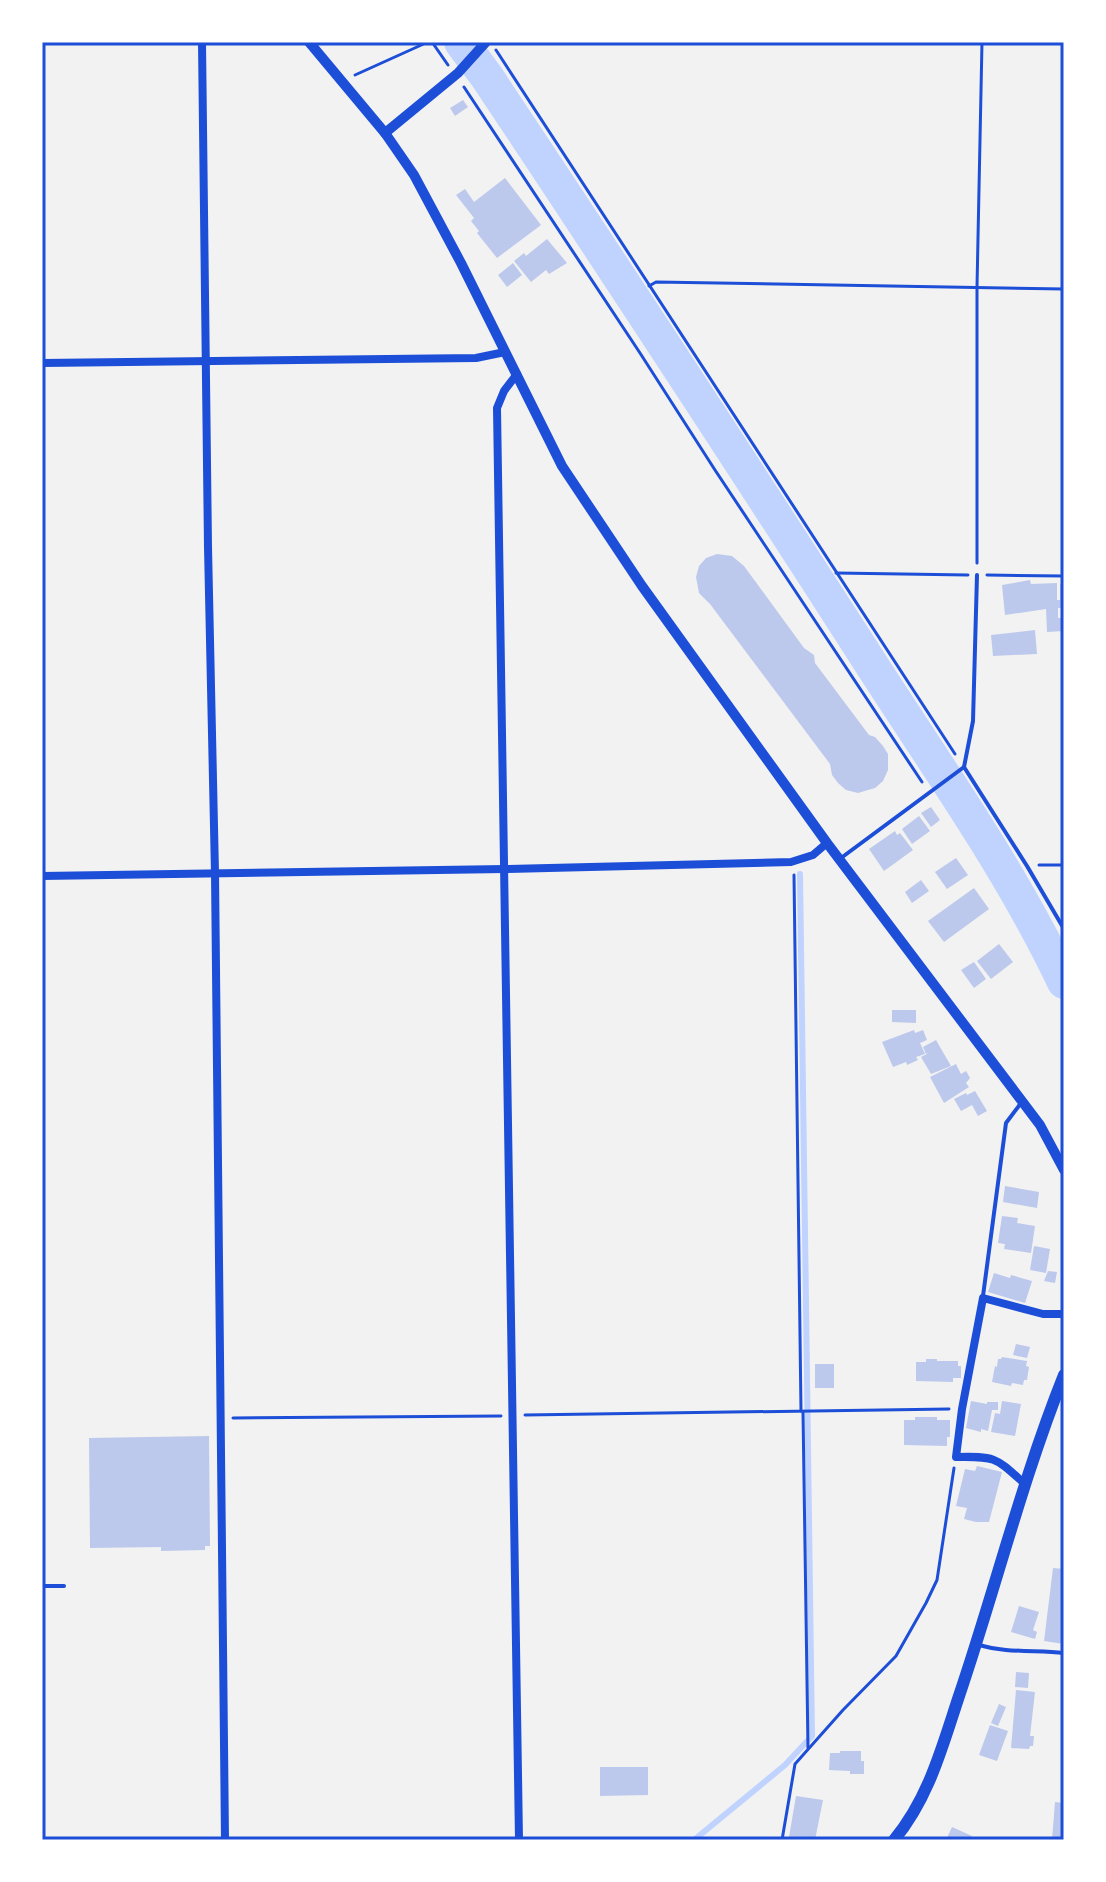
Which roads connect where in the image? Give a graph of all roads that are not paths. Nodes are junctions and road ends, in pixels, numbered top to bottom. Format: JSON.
{"nodes":[{"id":1,"x":202,"y":42,"type":"edge"},
{"id":2,"x":309,"y":42,"type":"edge"},
{"id":3,"x":488,"y":42,"type":"edge"},
{"id":4,"x":385,"y":133,"type":"junction"},
{"id":5,"x":505,"y":352,"type":"junction"},
{"id":6,"x":206,"y":360,"type":"junction"},
{"id":7,"x":42,"y":363,"type":"edge"},
{"id":8,"x":517,"y":374,"type":"junction"},
{"id":9,"x":977,"y":575,"type":"road end"},
{"id":10,"x":962,"y":768,"type":"junction"},
{"id":11,"x":827,"y":843,"type":"junction"},
{"id":12,"x":840,"y":859,"type":"junction"},
{"id":13,"x":505,"y":869,"type":"junction"},
{"id":14,"x":215,"y":873,"type":"junction"},
{"id":15,"x":42,"y":876,"type":"edge"},
{"id":16,"x":1064,"y":929,"type":"edge"},
{"id":17,"x":1023,"y":1101,"type":"junction"},
{"id":18,"x":1064,"y":1170,"type":"edge"},
{"id":19,"x":983,"y":1298,"type":"junction"},
{"id":20,"x":1064,"y":1314,"type":"edge"},
{"id":21,"x":1064,"y":1375,"type":"edge"},
{"id":22,"x":1026,"y":1485,"type":"junction"},
{"id":23,"x":42,"y":1586,"type":"edge"},
{"id":24,"x":64,"y":1586,"type":"dead end"},
{"id":25,"x":977,"y":1644,"type":"junction"},
{"id":26,"x":1064,"y":1653,"type":"edge"},
{"id":27,"x":225,"y":1840,"type":"edge"},
{"id":28,"x":519,"y":1840,"type":"edge"},
{"id":29,"x":894,"y":1840,"type":"edge"}],
"edges":[{"from":1,"to":6,"type":"street"},
{"from":2,"to":4,"type":"street"},
{"from":3,"to":4,"type":"street"},
{"from":4,"to":5,"type":"street"},
{"from":5,"to":6,"type":"street"},
{"from":5,"to":8,"type":"street"},
{"from":6,"to":7,"type":"street"},
{"from":6,"to":14,"type":"street"},
{"from":8,"to":11,"type":"street"},
{"from":8,"to":13,"type":"street"},
{"from":9,"to":10,"type":"lane"},
{"from":10,"to":12,"type":"lane"},
{"from":10,"to":16,"type":"lane"},
{"from":11,"to":12,"type":"street"},
{"from":11,"to":13,"type":"street"},
{"from":12,"to":17,"type":"street"},
{"from":13,"to":14,"type":"street"},
{"from":13,"to":28,"type":"street"},
{"from":14,"to":15,"type":"street"},
{"from":14,"to":27,"type":"street"},
{"from":17,"to":18,"type":"street"},
{"from":17,"to":19,"type":"lane"},
{"from":19,"to":20,"type":"street"},
{"from":19,"to":22,"type":"street"},
{"from":21,"to":22,"type":"main road"},
{"from":22,"to":25,"type":"main road"},
{"from":23,"to":24,"type":"lane"},
{"from":25,"to":26,"type":"lane"},
{"from":25,"to":29,"type":"main road"}]}
